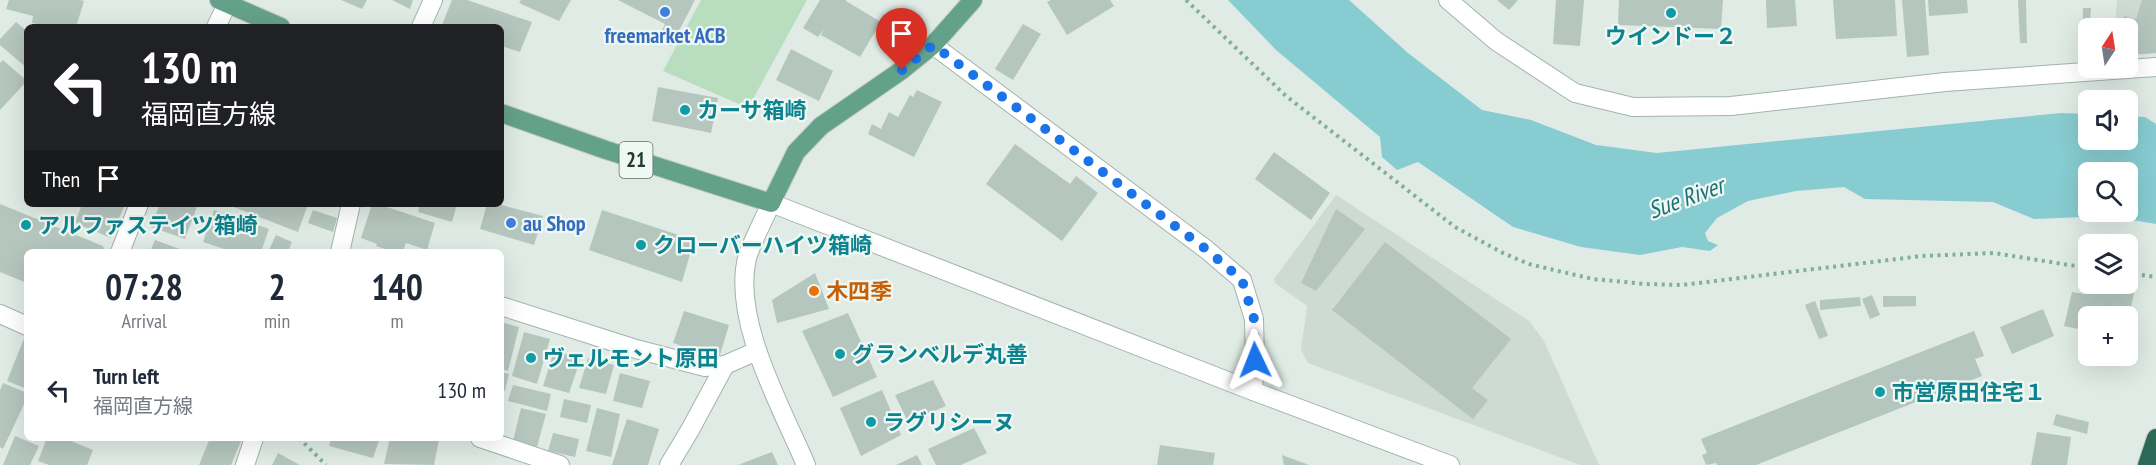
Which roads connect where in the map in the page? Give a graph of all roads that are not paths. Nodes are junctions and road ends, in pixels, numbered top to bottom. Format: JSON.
{"nodes":[{"id":1,"x":433,"y":0,"type":"edge"},
{"id":2,"x":1448,"y":0,"type":"edge"},
{"id":3,"x":971,"y":1,"type":"edge"},
{"id":4,"x":223,"y":2,"type":"edge"},
{"id":5,"x":217,"y":24,"type":"edge"},
{"id":6,"x":274,"y":24,"type":"edge"},
{"id":7,"x":422,"y":24,"type":"edge"},
{"id":8,"x":933,"y":45,"type":"junction"},
{"id":9,"x":2156,"y":67,"type":"edge"},
{"id":10,"x":504,"y":114,"type":"edge"},
{"id":11,"x":771,"y":203,"type":"junction"},
{"id":12,"x":138,"y":207,"type":"edge"},
{"id":13,"x":350,"y":207,"type":"edge"},
{"id":14,"x":121,"y":249,"type":"edge"},
{"id":15,"x":342,"y":249,"type":"edge"},
{"id":16,"x":504,"y":307,"type":"edge"},
{"id":17,"x":0,"y":314,"type":"edge"},
{"id":18,"x":24,"y":325,"type":"edge"},
{"id":19,"x":757,"y":351,"type":"junction"},
{"id":20,"x":725,"y":365,"type":"junction"},
{"id":21,"x":1253,"y":391,"type":"junction"},
{"id":22,"x":2156,"y":438,"type":"edge"},
{"id":23,"x":253,"y":441,"type":"edge"},
{"id":24,"x":489,"y":441,"type":"edge"},
{"id":25,"x":245,"y":465,"type":"edge"},
{"id":26,"x":560,"y":465,"type":"edge"},
{"id":27,"x":669,"y":465,"type":"edge"},
{"id":28,"x":806,"y":465,"type":"edge"},
{"id":29,"x":1450,"y":465,"type":"edge"},
{"id":30,"x":2147,"y":465,"type":"edge"}],
"edges":[{"from":1,"to":7,"type":"street"},
{"from":2,"to":9,"type":"street"},
{"from":3,"to":8,"type":"main road"},
{"from":4,"to":5,"type":"street"},
{"from":4,"to":6,"type":"main road"},
{"from":8,"to":11,"type":"main road"},
{"from":8,"to":21,"type":"street"},
{"from":10,"to":11,"type":"main road","number":"21"},
{"from":11,"to":19,"type":"street"},
{"from":11,"to":21,"type":"street"},
{"from":12,"to":14,"type":"street"},
{"from":13,"to":15,"type":"street"},
{"from":16,"to":20,"type":"street"},
{"from":17,"to":18,"type":"street"},
{"from":19,"to":20,"type":"street"},
{"from":19,"to":28,"type":"street"},
{"from":20,"to":27,"type":"street"},
{"from":21,"to":29,"type":"street"},
{"from":22,"to":30,"type":"highway"},
{"from":23,"to":25,"type":"street"},
{"from":24,"to":26,"type":"street"}]}
